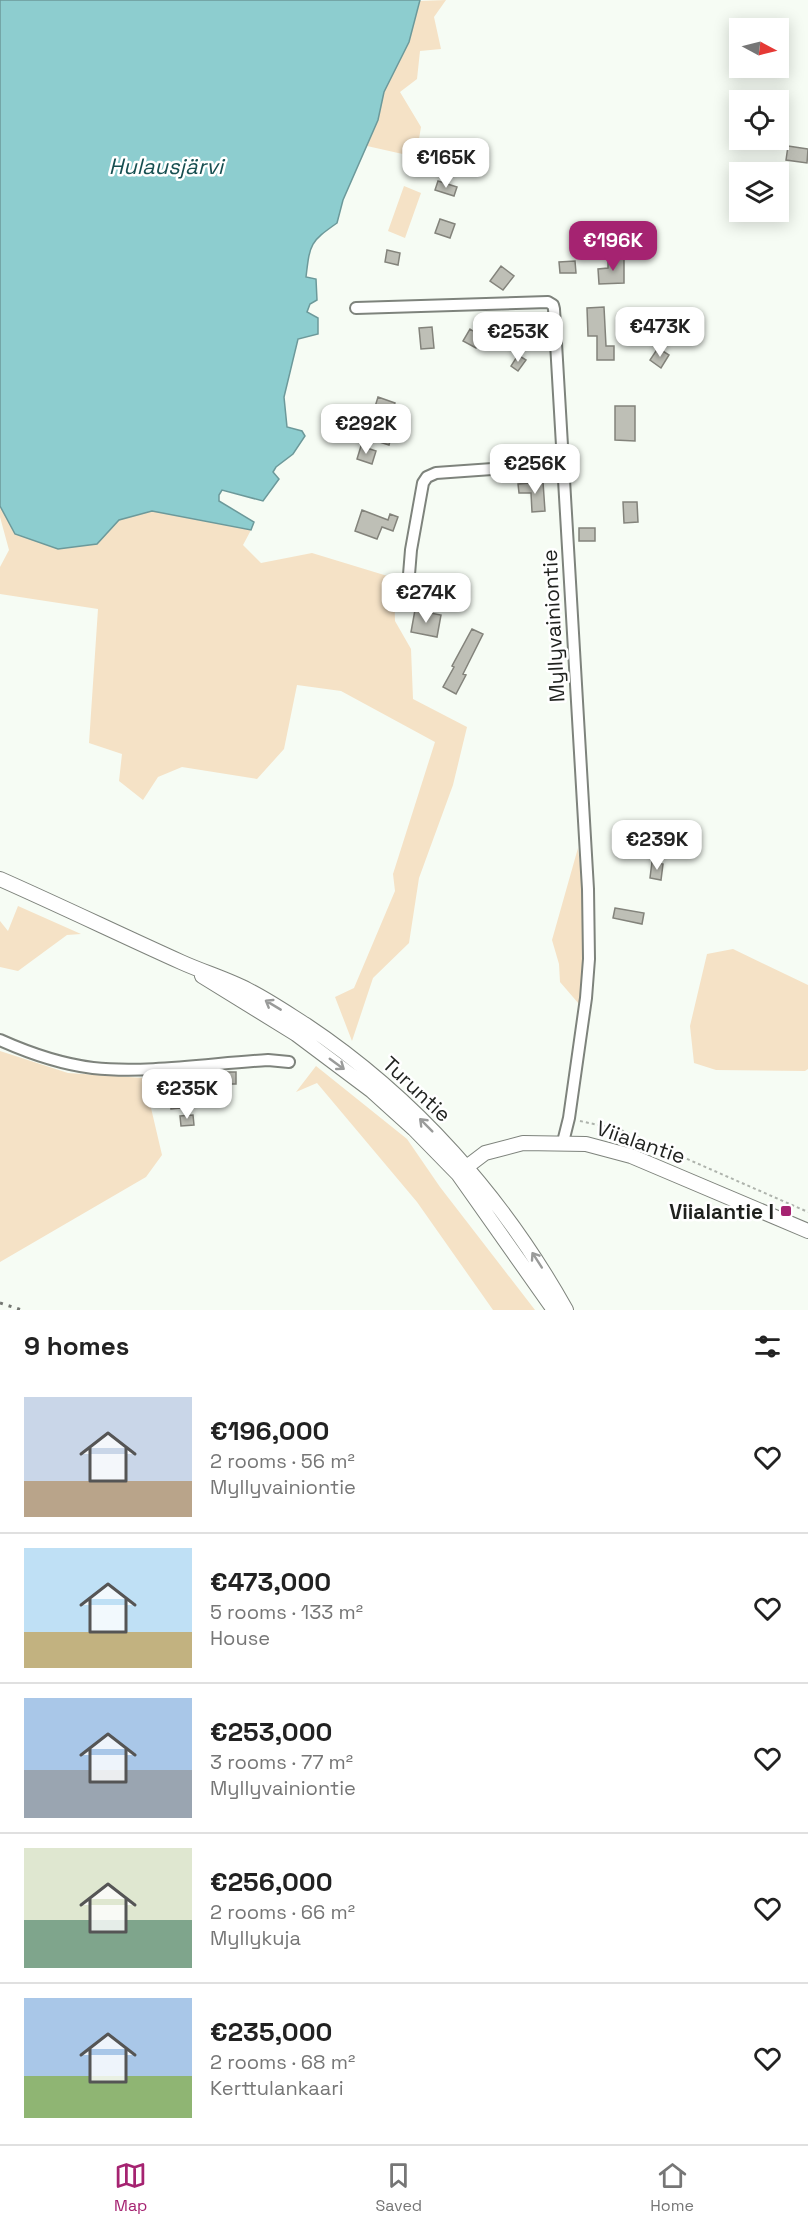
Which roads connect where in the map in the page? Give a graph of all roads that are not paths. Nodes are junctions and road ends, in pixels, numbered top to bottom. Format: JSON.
{"nodes":[{"id":1,"x":356,"y":308,"type":"dead end"},
{"id":2,"x":563,"y":464,"type":"junction"},
{"id":3,"x":407,"y":599,"type":"dead end"},
{"id":4,"x":0,"y":879,"type":"edge"},
{"id":5,"x":0,"y":1040,"type":"edge"},
{"id":6,"x":289,"y":1062,"type":"dead end"},
{"id":7,"x":563,"y":1142,"type":"junction"},
{"id":8,"x":462,"y":1171,"type":"junction"},
{"id":9,"x":808,"y":1231,"type":"edge"},
{"id":10,"x":554,"y":1310,"type":"edge"},
{"id":11,"x":566,"y":1310,"type":"edge"}],
"edges":[{"from":1,"to":2,"type":"street","name":"Myllyvainiontie"},
{"from":2,"to":3,"type":"street"},
{"from":2,"to":7,"type":"street","name":"Myllyvainiontie"},
{"from":4,"to":8,"type":"main road","name":"Turuntie"},
{"from":5,"to":6,"type":"street"},
{"from":7,"to":8,"type":"main road","name":"Viialantie"},
{"from":7,"to":9,"type":"main road","name":"Viialantie"},
{"from":8,"to":10,"type":"main road","name":"Turuntie"},
{"from":11,"to":8,"type":"main road","name":"Turuntie","one_way":true}]}
